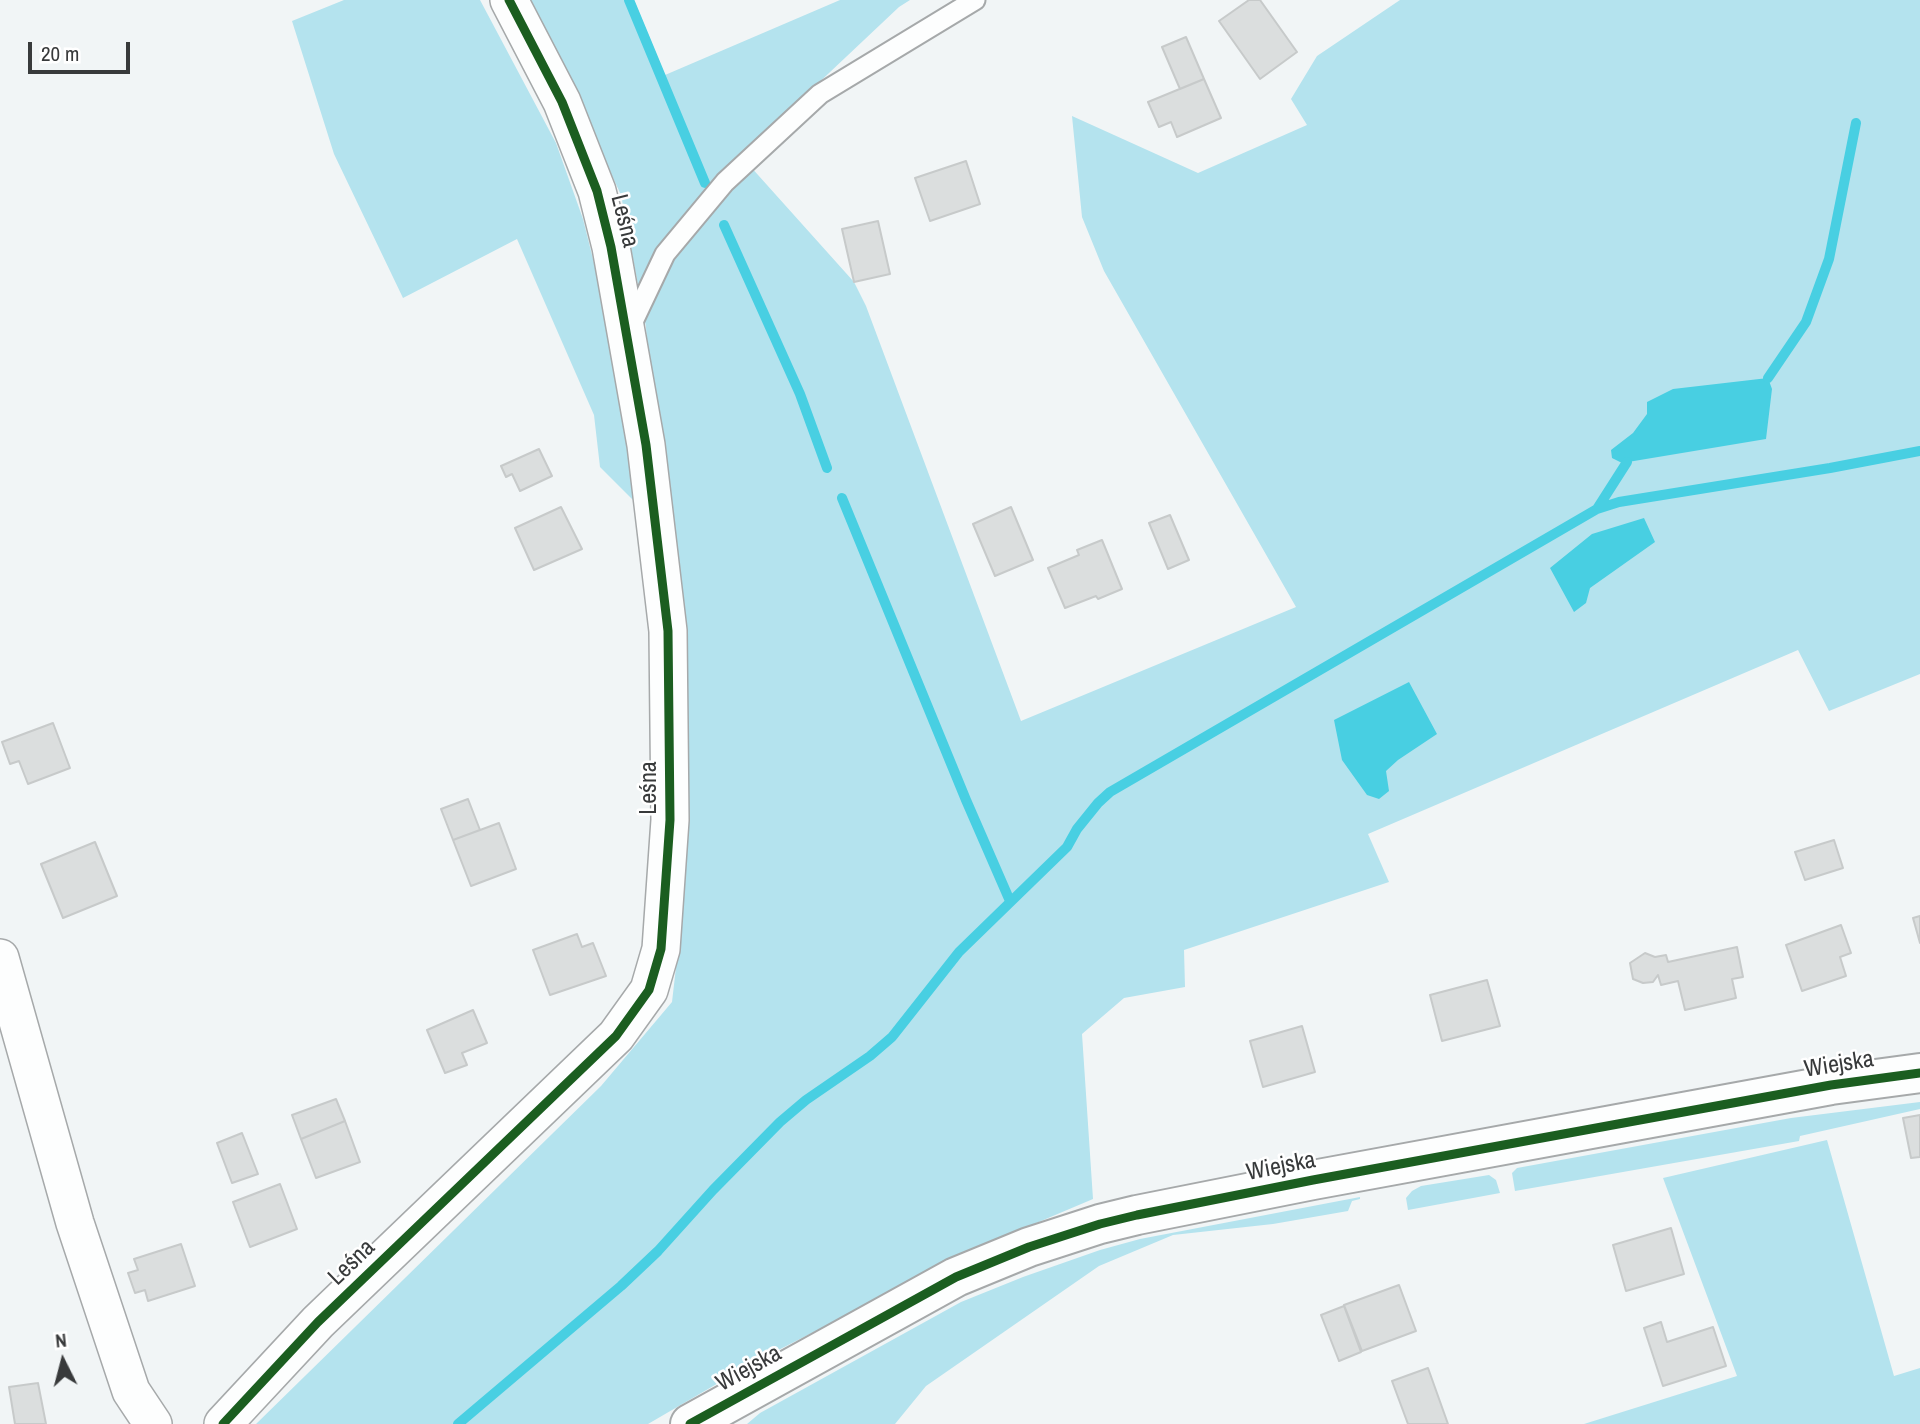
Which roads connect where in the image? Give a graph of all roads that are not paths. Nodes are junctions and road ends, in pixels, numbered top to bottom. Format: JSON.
{"nodes":[{"id":1,"x":509,"y":0,"type":"edge"},
{"id":2,"x":975,"y":0,"type":"edge"},
{"id":3,"x":627,"y":335,"type":"junction"},
{"id":4,"x":0,"y":958,"type":"edge"},
{"id":5,"x":1920,"y":1073,"type":"edge"},
{"id":6,"x":706,"y":1420,"type":"edge"},
{"id":7,"x":153,"y":1424,"type":"edge"},
{"id":8,"x":223,"y":1424,"type":"edge"}],
"edges":[{"from":1,"to":3,"type":"street","name":"Leśna"},
{"from":2,"to":3,"type":"lane"},
{"from":3,"to":8,"type":"street","name":"Leśna"},
{"from":4,"to":7,"type":"street"},
{"from":5,"to":6,"type":"street","name":"Wiejska"}]}
